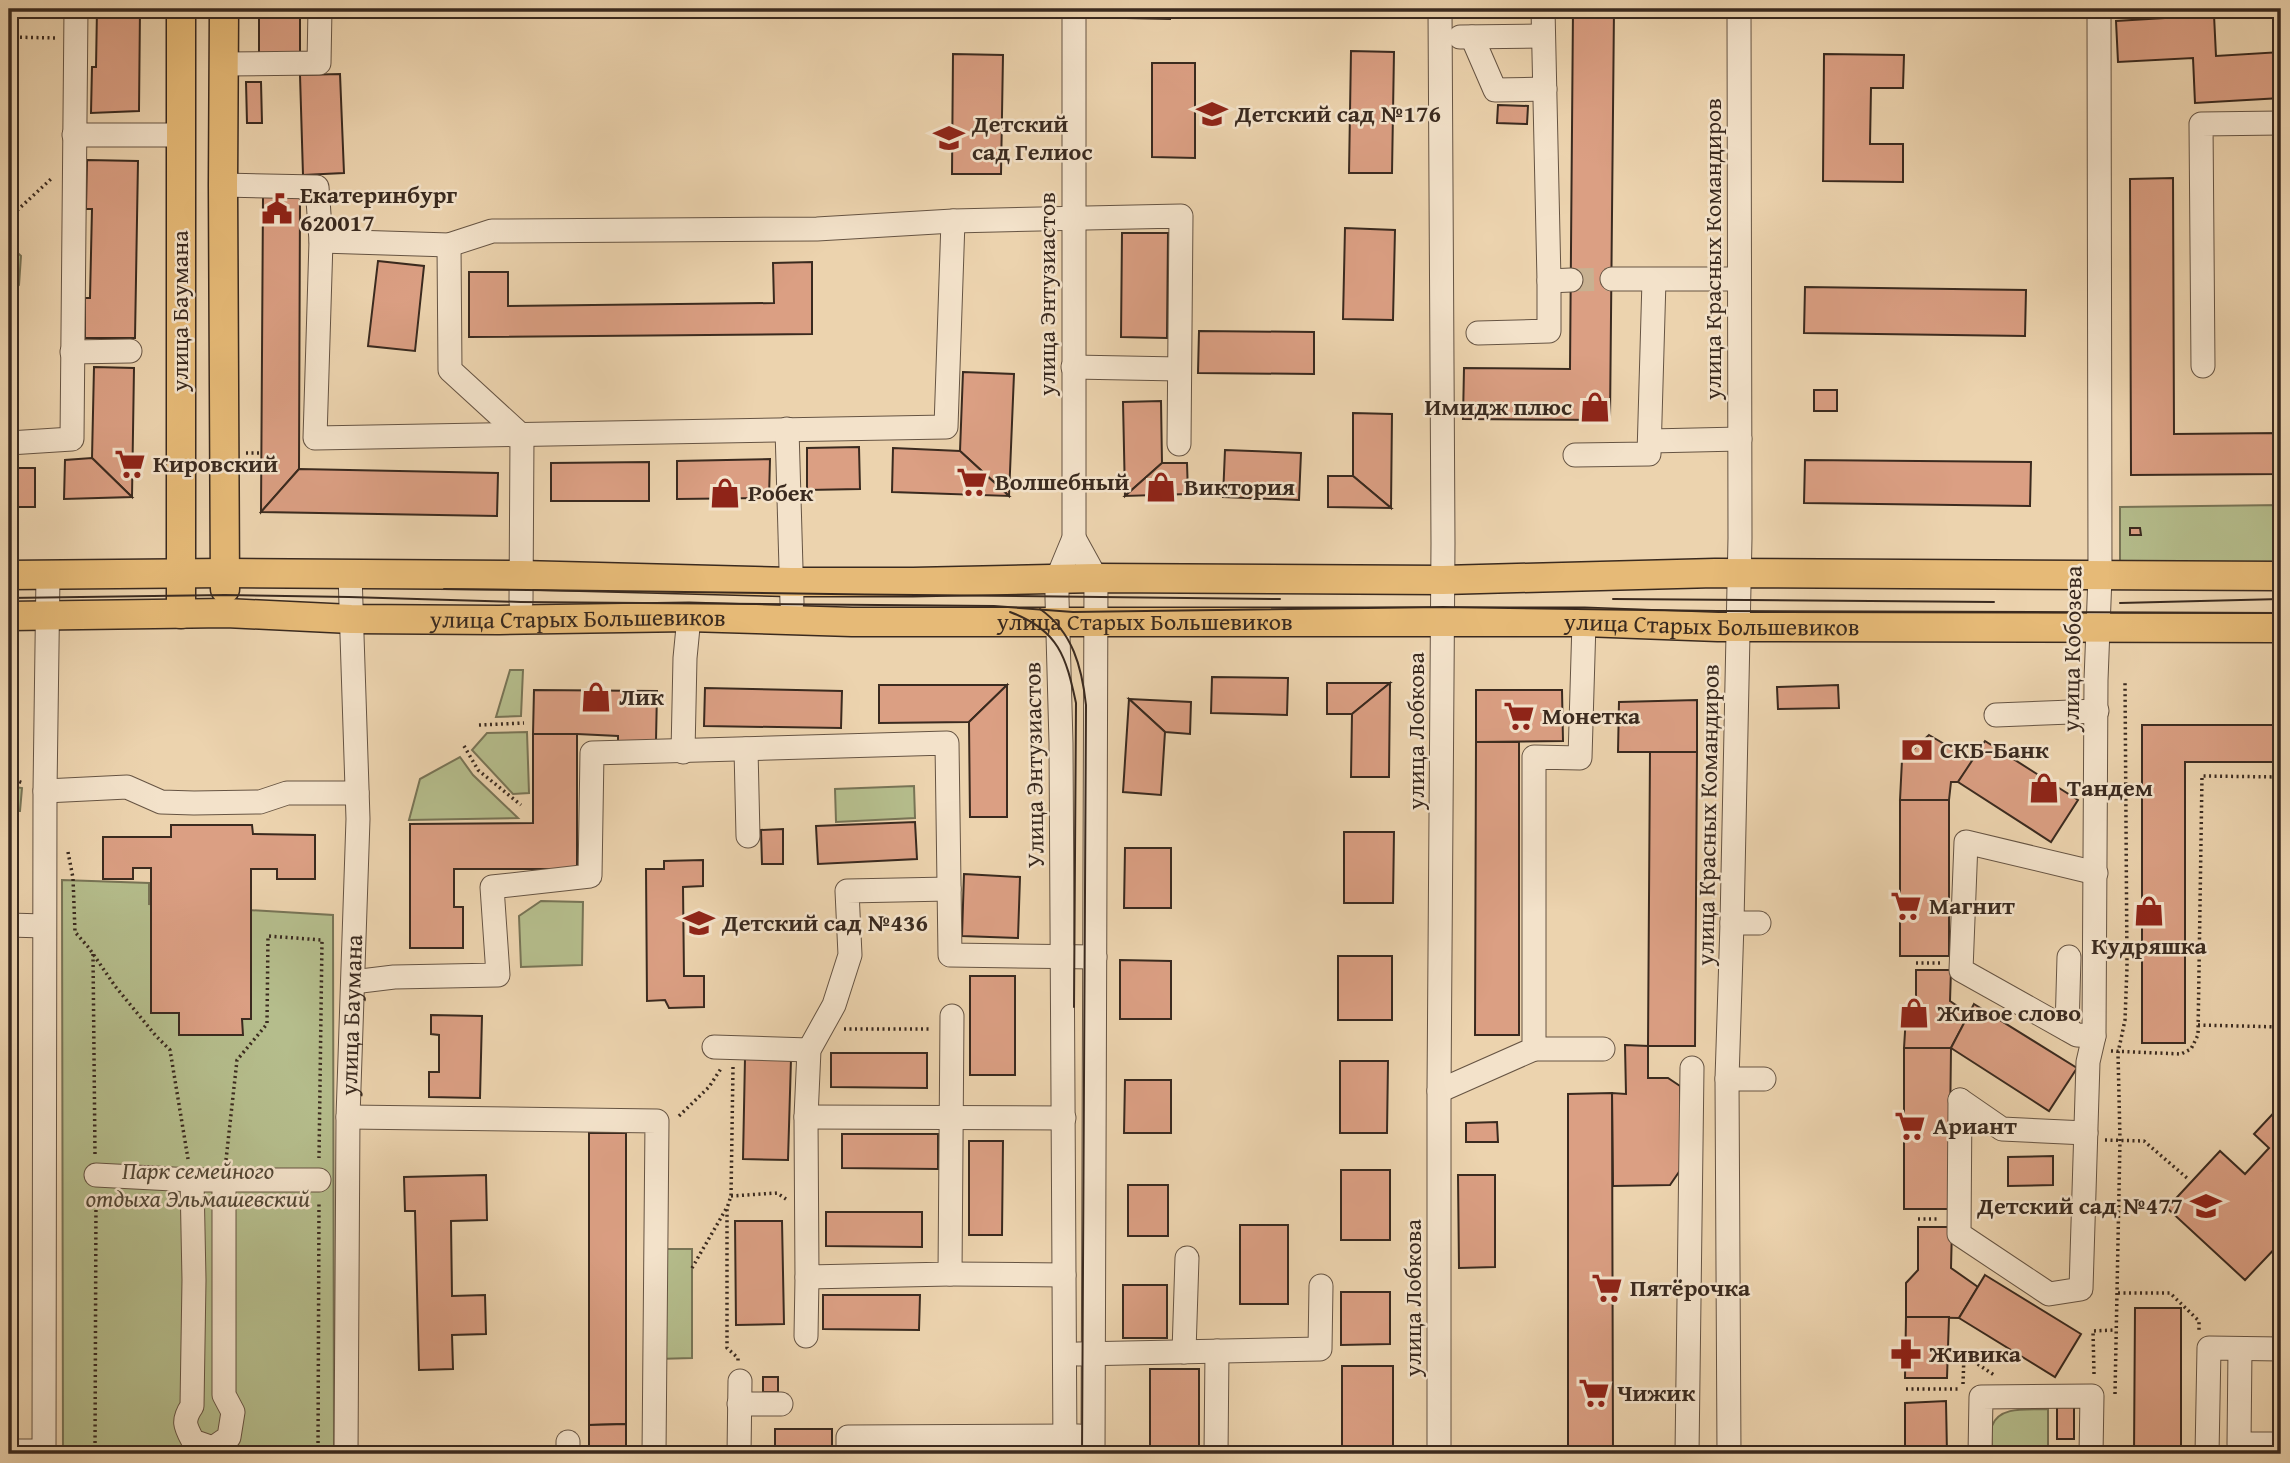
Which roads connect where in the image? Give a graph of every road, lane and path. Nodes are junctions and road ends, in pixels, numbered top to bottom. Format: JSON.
{"nodes":[{"id":1,"x":76,"y":9,"type":"edge"},
{"id":2,"x":181,"y":9,"type":"edge"},
{"id":3,"x":224,"y":9,"type":"edge"},
{"id":4,"x":320,"y":9,"type":"edge"},
{"id":5,"x":1074,"y":9,"type":"edge"},
{"id":6,"x":1440,"y":9,"type":"edge"},
{"id":7,"x":1543,"y":9,"type":"edge"},
{"id":8,"x":1739,"y":9,"type":"edge"},
{"id":9,"x":2099,"y":9,"type":"edge"},
{"id":10,"x":1543,"y":36,"type":"junction"},
{"id":11,"x":9,"y":37,"type":"edge"},
{"id":12,"x":1440,"y":37,"type":"junction"},
{"id":13,"x":1472,"y":37,"type":"junction"},
{"id":14,"x":76,"y":39,"type":"junction"},
{"id":15,"x":224,"y":64,"type":"junction"},
{"id":16,"x":1545,"y":89,"type":"junction"},
{"id":17,"x":2281,"y":123,"type":"edge"},
{"id":18,"x":180,"y":135,"type":"junction"},
{"id":19,"x":74,"y":146,"type":"junction"},
{"id":20,"x":223,"y":185,"type":"junction"},
{"id":21,"x":9,"y":218,"type":"edge"},
{"id":22,"x":1073,"y":218,"type":"junction"},
{"id":23,"x":953,"y":222,"type":"junction"},
{"id":24,"x":321,"y":241,"type":"junction"},
{"id":25,"x":449,"y":245,"type":"junction"},
{"id":26,"x":1612,"y":279,"type":"tunnel mouth"},
{"id":27,"x":1739,"y":279,"type":"junction"},
{"id":28,"x":1654,"y":280,"type":"junction"},
{"id":29,"x":1478,"y":333,"type":"dead end"},
{"id":30,"x":130,"y":351,"type":"dead end"},
{"id":31,"x":72,"y":352,"type":"junction"},
{"id":32,"x":2203,"y":366,"type":"dead end"},
{"id":33,"x":1073,"y":367,"type":"junction"},
{"id":34,"x":1179,"y":369,"type":"junction"},
{"id":35,"x":788,"y":429,"type":"junction"},
{"id":36,"x":522,"y":436,"type":"junction"},
{"id":37,"x":1740,"y":439,"type":"junction"},
{"id":38,"x":1650,"y":441,"type":"junction"},
{"id":39,"x":9,"y":443,"type":"edge"},
{"id":40,"x":1179,"y":444,"type":"dead end"},
{"id":41,"x":240,"y":453,"type":"dead end"},
{"id":42,"x":262,"y":453,"type":"dead end"},
{"id":43,"x":1575,"y":455,"type":"dead end"},
{"id":44,"x":1074,"y":538,"type":"junction"},
{"id":45,"x":180,"y":573,"type":"junction"},
{"id":46,"x":225,"y":573,"type":"junction"},
{"id":47,"x":1739,"y":573,"type":"junction"},
{"id":48,"x":350,"y":574,"type":"junction"},
{"id":49,"x":9,"y":575,"type":"edge"},
{"id":50,"x":48,"y":575,"type":"junction"},
{"id":51,"x":2100,"y":576,"type":"junction"},
{"id":52,"x":2281,"y":576,"type":"edge"},
{"id":53,"x":1096,"y":578,"type":"junction"},
{"id":54,"x":1058,"y":579,"type":"junction"},
{"id":55,"x":1443,"y":580,"type":"junction"},
{"id":56,"x":521,"y":588,"type":"junction"},
{"id":57,"x":791,"y":592,"type":"junction"},
{"id":58,"x":226,"y":613,"type":"junction"},
{"id":59,"x":181,"y":614,"type":"junction"},
{"id":60,"x":47,"y":615,"type":"junction"},
{"id":61,"x":9,"y":616,"type":"edge"},
{"id":62,"x":689,"y":617,"type":"junction"},
{"id":63,"x":351,"y":619,"type":"junction"},
{"id":64,"x":1058,"y":622,"type":"junction"},
{"id":65,"x":1096,"y":622,"type":"junction"},
{"id":66,"x":1443,"y":622,"type":"junction"},
{"id":67,"x":1584,"y":622,"type":"junction"},
{"id":68,"x":1738,"y":627,"type":"junction"},
{"id":69,"x":2098,"y":627,"type":"junction"},
{"id":70,"x":2281,"y":628,"type":"edge"},
{"id":71,"x":2125,"y":680,"type":"dead end"},
{"id":72,"x":2097,"y":711,"type":"junction"},
{"id":73,"x":1996,"y":715,"type":"dead end"},
{"id":74,"x":524,"y":723,"type":"dead end"},
{"id":75,"x":480,"y":725,"type":"dead end"},
{"id":76,"x":464,"y":746,"type":"dead end"},
{"id":77,"x":746,"y":749,"type":"junction"},
{"id":78,"x":683,"y":752,"type":"junction"},
{"id":79,"x":2281,"y":777,"type":"edge"},
{"id":80,"x":45,"y":791,"type":"junction"},
{"id":81,"x":357,"y":793,"type":"junction"},
{"id":82,"x":521,"y":805,"type":"dead end"},
{"id":83,"x":748,"y":836,"type":"dead end"},
{"id":84,"x":67,"y":846,"type":"dead end"},
{"id":85,"x":2095,"y":873,"type":"junction"},
{"id":86,"x":949,"y":889,"type":"junction"},
{"id":87,"x":1732,"y":923,"type":"junction"},
{"id":88,"x":1759,"y":923,"type":"dead end"},
{"id":89,"x":9,"y":925,"type":"edge"},
{"id":90,"x":44,"y":926,"type":"junction"},
{"id":91,"x":93,"y":954,"type":"junction"},
{"id":92,"x":1063,"y":957,"type":"junction"},
{"id":93,"x":1095,"y":957,"type":"junction"},
{"id":94,"x":2069,"y":957,"type":"dead end"},
{"id":95,"x":1916,"y":963,"type":"dead end"},
{"id":96,"x":1934,"y":963,"type":"dead end"},
{"id":97,"x":353,"y":982,"type":"junction"},
{"id":98,"x":952,"y":1023,"type":"joint"},
{"id":99,"x":2198,"y":1025,"type":"junction"},
{"id":100,"x":2281,"y":1027,"type":"edge"},
{"id":101,"x":2067,"y":1028,"type":"junction"},
{"id":102,"x":820,"y":1029,"type":"junction"},
{"id":103,"x":2094,"y":1037,"type":"junction"},
{"id":104,"x":724,"y":1047,"type":"junction"},
{"id":105,"x":1534,"y":1049,"type":"junction"},
{"id":106,"x":1603,"y":1049,"type":"dead end"},
{"id":107,"x":809,"y":1050,"type":"junction"},
{"id":108,"x":2118,"y":1053,"type":"junction"},
{"id":109,"x":1692,"y":1068,"type":"dead end"},
{"id":110,"x":1727,"y":1079,"type":"junction"},
{"id":111,"x":1764,"y":1079,"type":"dead end"},
{"id":112,"x":1439,"y":1091,"type":"junction"},
{"id":113,"x":348,"y":1117,"type":"junction"},
{"id":114,"x":806,"y":1117,"type":"junction"},
{"id":115,"x":952,"y":1118,"type":"junction"},
{"id":116,"x":1063,"y":1118,"type":"junction"},
{"id":117,"x":673,"y":1122,"type":"dead end"},
{"id":118,"x":2086,"y":1133,"type":"junction"},
{"id":119,"x":2120,"y":1140,"type":"junction"},
{"id":120,"x":1691,"y":1142,"type":"junction"},
{"id":121,"x":1727,"y":1144,"type":"junction"},
{"id":122,"x":96,"y":1175,"type":"junction"},
{"id":123,"x":2187,"y":1178,"type":"dead end"},
{"id":124,"x":192,"y":1180,"type":"junction"},
{"id":125,"x":224,"y":1180,"type":"junction"},
{"id":126,"x":319,"y":1180,"type":"junction"},
{"id":127,"x":777,"y":1193,"type":"dead end"},
{"id":128,"x":731,"y":1196,"type":"junction"},
{"id":129,"x":727,"y":1208,"type":"junction"},
{"id":130,"x":1918,"y":1219,"type":"dead end"},
{"id":131,"x":1951,"y":1219,"type":"dead end"},
{"id":132,"x":1186,"y":1258,"type":"dead end"},
{"id":133,"x":692,"y":1268,"type":"dead end"},
{"id":134,"x":950,"y":1275,"type":"junction"},
{"id":135,"x":1064,"y":1275,"type":"junction"},
{"id":136,"x":807,"y":1277,"type":"junction"},
{"id":137,"x":1321,"y":1286,"type":"dead end"},
{"id":138,"x":2117,"y":1293,"type":"junction"},
{"id":139,"x":2115,"y":1330,"type":"junction"},
{"id":140,"x":2093,"y":1331,"type":"dead end"},
{"id":141,"x":806,"y":1336,"type":"dead end"},
{"id":142,"x":2200,"y":1338,"type":"dead end"},
{"id":143,"x":2240,"y":1349,"type":"junction"},
{"id":144,"x":2281,"y":1349,"type":"edge"},
{"id":145,"x":1184,"y":1352,"type":"junction"},
{"id":146,"x":1217,"y":1352,"type":"junction"},
{"id":147,"x":1064,"y":1354,"type":"junction"},
{"id":148,"x":1094,"y":1354,"type":"junction"},
{"id":149,"x":1906,"y":1389,"type":"dead end"},
{"id":150,"x":1963,"y":1389,"type":"dead end"},
{"id":151,"x":739,"y":1393,"type":"junction"},
{"id":152,"x":2115,"y":1399,"type":"dead end"},
{"id":153,"x":780,"y":1404,"type":"dead end"},
{"id":154,"x":843,"y":1443,"type":"edge"},
{"id":155,"x":2281,"y":1444,"type":"edge"},
{"id":156,"x":1065,"y":1445,"type":"edge"},
{"id":157,"x":1093,"y":1445,"type":"edge"},
{"id":158,"x":9,"y":1451,"type":"edge"},
{"id":159,"x":213,"y":1451,"type":"edge"},
{"id":160,"x":44,"y":1452,"type":"edge"},
{"id":161,"x":94,"y":1454,"type":"edge"},
{"id":162,"x":318,"y":1454,"type":"edge"},
{"id":163,"x":346,"y":1454,"type":"edge"},
{"id":164,"x":654,"y":1454,"type":"edge"},
{"id":165,"x":739,"y":1454,"type":"edge"},
{"id":166,"x":1216,"y":1454,"type":"edge"},
{"id":167,"x":1439,"y":1454,"type":"edge"},
{"id":168,"x":1687,"y":1454,"type":"edge"},
{"id":169,"x":1729,"y":1454,"type":"edge"},
{"id":170,"x":1980,"y":1454,"type":"edge"},
{"id":171,"x":2091,"y":1454,"type":"edge"},
{"id":172,"x":2207,"y":1454,"type":"edge"}],
"edges":[{"from":1,"to":14,"type":"street"},
{"from":2,"to":18,"type":"main road","name":"улица Баумана"},
{"from":3,"to":15,"type":"main road","name":"улица Баумана"},
{"from":4,"to":15,"type":"street"},
{"from":5,"to":22,"type":"street","name":"улица Энтузиастов"},
{"from":6,"to":12,"type":"street","name":"улица Лобкова"},
{"from":7,"to":10,"type":"street"},
{"from":8,"to":27,"type":"street","name":"улица Красных Командиров"},
{"from":9,"to":51,"type":"street","name":"улица Кобозева"},
{"from":10,"to":13,"type":"street"},
{"from":10,"to":16,"type":"street"},
{"from":11,"to":14,"type":"path"},
{"from":12,"to":13,"type":"street"},
{"from":12,"to":55,"type":"street","name":"улица Лобкова"},
{"from":13,"to":16,"type":"street"},
{"from":14,"to":19,"type":"street"},
{"from":15,"to":20,"type":"main road","name":"улица Баумана"},
{"from":16,"to":29,"type":"street"},
{"from":17,"to":32,"type":"street"},
{"from":18,"to":19,"type":"street"},
{"from":18,"to":45,"type":"main road","name":"улица Баумана"},
{"from":19,"to":21,"type":"path"},
{"from":19,"to":31,"type":"street"},
{"from":20,"to":24,"type":"street"},
{"from":20,"to":46,"type":"main road","name":"улица Баумана"},
{"from":22,"to":23,"type":"street"},
{"from":22,"to":33,"type":"street","name":"улица Энтузиастов"},
{"from":22,"to":34,"type":"street"},
{"from":23,"to":25,"type":"street"},
{"from":23,"to":35,"type":"street"},
{"from":24,"to":25,"type":"street"},
{"from":24,"to":36,"type":"street"},
{"from":25,"to":36,"type":"street"},
{"from":26,"to":28,"type":"street"},
{"from":27,"to":28,"type":"street"},
{"from":27,"to":37,"type":"street","name":"улица Красных Командиров"},
{"from":28,"to":38,"type":"street"},
{"from":30,"to":31,"type":"street"},
{"from":31,"to":39,"type":"street"},
{"from":33,"to":34,"type":"street"},
{"from":33,"to":44,"type":"street","name":"улица Энтузиастов"},
{"from":34,"to":40,"type":"street"},
{"from":35,"to":36,"type":"street"},
{"from":35,"to":57,"type":"street"},
{"from":36,"to":56,"type":"street"},
{"from":37,"to":38,"type":"street"},
{"from":37,"to":47,"type":"street","name":"улица Красных Командиров"},
{"from":38,"to":43,"type":"street"},
{"from":41,"to":42,"type":"path"},
{"from":44,"to":53,"type":"street"},
{"from":44,"to":54,"type":"street","name":"Улица Энтузиастов"},
{"from":45,"to":46,"type":"main road","name":"улица Старых Большевиков"},
{"from":45,"to":50,"type":"main road","name":"улица Старых Большевиков"},
{"from":45,"to":59,"type":"main road","name":"улица Баумана"},
{"from":46,"to":48,"type":"main road","name":"улица Старых Большевиков"},
{"from":46,"to":58,"type":"main road","name":"улица Баумана"},
{"from":47,"to":51,"type":"main road","name":"улица Старых Большевиков"},
{"from":47,"to":55,"type":"main road","name":"улица Старых Большевиков"},
{"from":47,"to":68,"type":"street","name":"улица Красных Командиров"},
{"from":48,"to":56,"type":"main road","name":"улица Старых Большевиков"},
{"from":48,"to":63,"type":"street","name":"улица Баумана"},
{"from":49,"to":50,"type":"main road","name":"улица Старых Большевиков"},
{"from":50,"to":60,"type":"street"},
{"from":51,"to":52,"type":"main road","name":"улица Старых Большевиков"},
{"from":51,"to":69,"type":"street","name":"улица Кобозева"},
{"from":53,"to":54,"type":"main road","name":"улица Старых Большевиков"},
{"from":53,"to":55,"type":"main road","name":"улица Старых Большевиков"},
{"from":53,"to":65,"type":"street"},
{"from":54,"to":57,"type":"main road","name":"улица Старых Большевиков"},
{"from":54,"to":64,"type":"street","name":"Улица Энтузиастов"},
{"from":55,"to":66,"type":"street","name":"улица Лобкова"},
{"from":56,"to":57,"type":"main road","name":"улица Старых Большевиков"},
{"from":58,"to":59,"type":"main road","name":"улица Старых Большевиков"},
{"from":58,"to":63,"type":"main road","name":"улица Старых Большевиков"},
{"from":59,"to":60,"type":"main road","name":"улица Старых Большевиков"},
{"from":60,"to":61,"type":"main road","name":"улица Старых Большевиков"},
{"from":60,"to":80,"type":"street"},
{"from":62,"to":63,"type":"main road","name":"улица Старых Большевиков"},
{"from":62,"to":64,"type":"main road","name":"улица Старых Большевиков"},
{"from":62,"to":78,"type":"street"},
{"from":63,"to":81,"type":"street","name":"улица Баумана"},
{"from":64,"to":65,"type":"main road","name":"улица Старых Большевиков"},
{"from":64,"to":92,"type":"street","name":"Улица Энтузиастов"},
{"from":65,"to":66,"type":"main road","name":"улица Старых Большевиков"},
{"from":65,"to":93,"type":"street"},
{"from":66,"to":67,"type":"main road","name":"улица Старых Большевиков"},
{"from":66,"to":112,"type":"street","name":"улица Лобкова"},
{"from":67,"to":68,"type":"main road","name":"улица Старых Большевиков"},
{"from":67,"to":105,"type":"street"},
{"from":68,"to":69,"type":"main road","name":"улица Старых Большевиков"},
{"from":68,"to":87,"type":"street","name":"улица Красных Командиров"},
{"from":69,"to":70,"type":"main road","name":"улица Старых Большевиков"},
{"from":69,"to":72,"type":"street","name":"улица Кобозева"},
{"from":71,"to":108,"type":"path"},
{"from":72,"to":73,"type":"street"},
{"from":72,"to":85,"type":"street","name":"улица Кобозева"},
{"from":74,"to":75,"type":"path"},
{"from":76,"to":82,"type":"path"},
{"from":77,"to":78,"type":"street"},
{"from":77,"to":83,"type":"street"},
{"from":77,"to":86,"type":"street"},
{"from":78,"to":97,"type":"street"},
{"from":79,"to":99,"type":"path"},
{"from":80,"to":81,"type":"street"},
{"from":80,"to":90,"type":"street"},
{"from":81,"to":97,"type":"street","name":"улица Баумана"},
{"from":84,"to":91,"type":"path"},
{"from":85,"to":101,"type":"street"},
{"from":85,"to":103,"type":"street","name":"улица Кобозева"},
{"from":86,"to":92,"type":"street"},
{"from":86,"to":102,"type":"street"},
{"from":87,"to":88,"type":"street"},
{"from":87,"to":110,"type":"street","name":"улица Красных Командиров"},
{"from":89,"to":90,"type":"street"},
{"from":90,"to":160,"type":"street"},
{"from":91,"to":122,"type":"path"},
{"from":91,"to":124,"type":"path"},
{"from":92,"to":93,"type":"street"},
{"from":92,"to":116,"type":"street","name":"Улица Энтузиастов"},
{"from":93,"to":148,"type":"street"},
{"from":94,"to":101,"type":"street"},
{"from":95,"to":96,"type":"path"},
{"from":97,"to":113,"type":"street","name":"улица Баумана"},
{"from":98,"to":102,"type":"path"},
{"from":98,"to":115,"type":"street"},
{"from":99,"to":100,"type":"path"},
{"from":99,"to":108,"type":"path"},
{"from":101,"to":103,"type":"street"},
{"from":102,"to":107,"type":"street"},
{"from":103,"to":118,"type":"street","name":"улица Кобозева"},
{"from":104,"to":107,"type":"street"},
{"from":104,"to":117,"type":"path"},
{"from":104,"to":128,"type":"path"},
{"from":105,"to":106,"type":"street"},
{"from":105,"to":112,"type":"street"},
{"from":107,"to":114,"type":"street"},
{"from":108,"to":119,"type":"path"},
{"from":109,"to":120,"type":"street"},
{"from":110,"to":111,"type":"street"},
{"from":110,"to":121,"type":"street","name":"улица Красных Командиров"},
{"from":112,"to":167,"type":"street","name":"улица Лобкова"},
{"from":113,"to":163,"type":"street","name":"улица Баумана"},
{"from":113,"to":164,"type":"street"},
{"from":114,"to":115,"type":"street"},
{"from":114,"to":136,"type":"street"},
{"from":115,"to":116,"type":"street"},
{"from":115,"to":134,"type":"street"},
{"from":116,"to":135,"type":"street","name":"Улица Энтузиастов"},
{"from":118,"to":118,"type":"street","name":"улица Кобозева"},
{"from":119,"to":123,"type":"path"},
{"from":119,"to":138,"type":"path"},
{"from":120,"to":121,"type":"street"},
{"from":120,"to":168,"type":"street"},
{"from":121,"to":169,"type":"street","name":"улица Красных Командиров"},
{"from":122,"to":124,"type":"street"},
{"from":122,"to":161,"type":"path"},
{"from":124,"to":125,"type":"street"},
{"from":124,"to":159,"type":"street"},
{"from":125,"to":126,"type":"street"},
{"from":125,"to":126,"type":"path"},
{"from":125,"to":159,"type":"street"},
{"from":126,"to":162,"type":"path"},
{"from":127,"to":128,"type":"path"},
{"from":128,"to":129,"type":"path"},
{"from":129,"to":133,"type":"path"},
{"from":129,"to":151,"type":"path"},
{"from":130,"to":131,"type":"path"},
{"from":132,"to":145,"type":"street"},
{"from":134,"to":135,"type":"street"},
{"from":134,"to":136,"type":"street"},
{"from":135,"to":147,"type":"street","name":"Улица Энтузиастов"},
{"from":136,"to":141,"type":"street"},
{"from":137,"to":146,"type":"street"},
{"from":138,"to":139,"type":"path"},
{"from":138,"to":142,"type":"path"},
{"from":139,"to":140,"type":"path"},
{"from":139,"to":152,"type":"path"},
{"from":143,"to":144,"type":"street"},
{"from":143,"to":155,"type":"street"},
{"from":143,"to":172,"type":"street"},
{"from":145,"to":146,"type":"street"},
{"from":145,"to":148,"type":"street"},
{"from":146,"to":166,"type":"street"},
{"from":147,"to":148,"type":"street"},
{"from":147,"to":156,"type":"street","name":"Улица Энтузиастов"},
{"from":148,"to":157,"type":"street"},
{"from":149,"to":150,"type":"path"},
{"from":151,"to":153,"type":"street"},
{"from":151,"to":165,"type":"street"},
{"from":154,"to":156,"type":"street"},
{"from":156,"to":157,"type":"street"},
{"from":158,"to":160,"type":"street"},
{"from":170,"to":171,"type":"street"}]}
